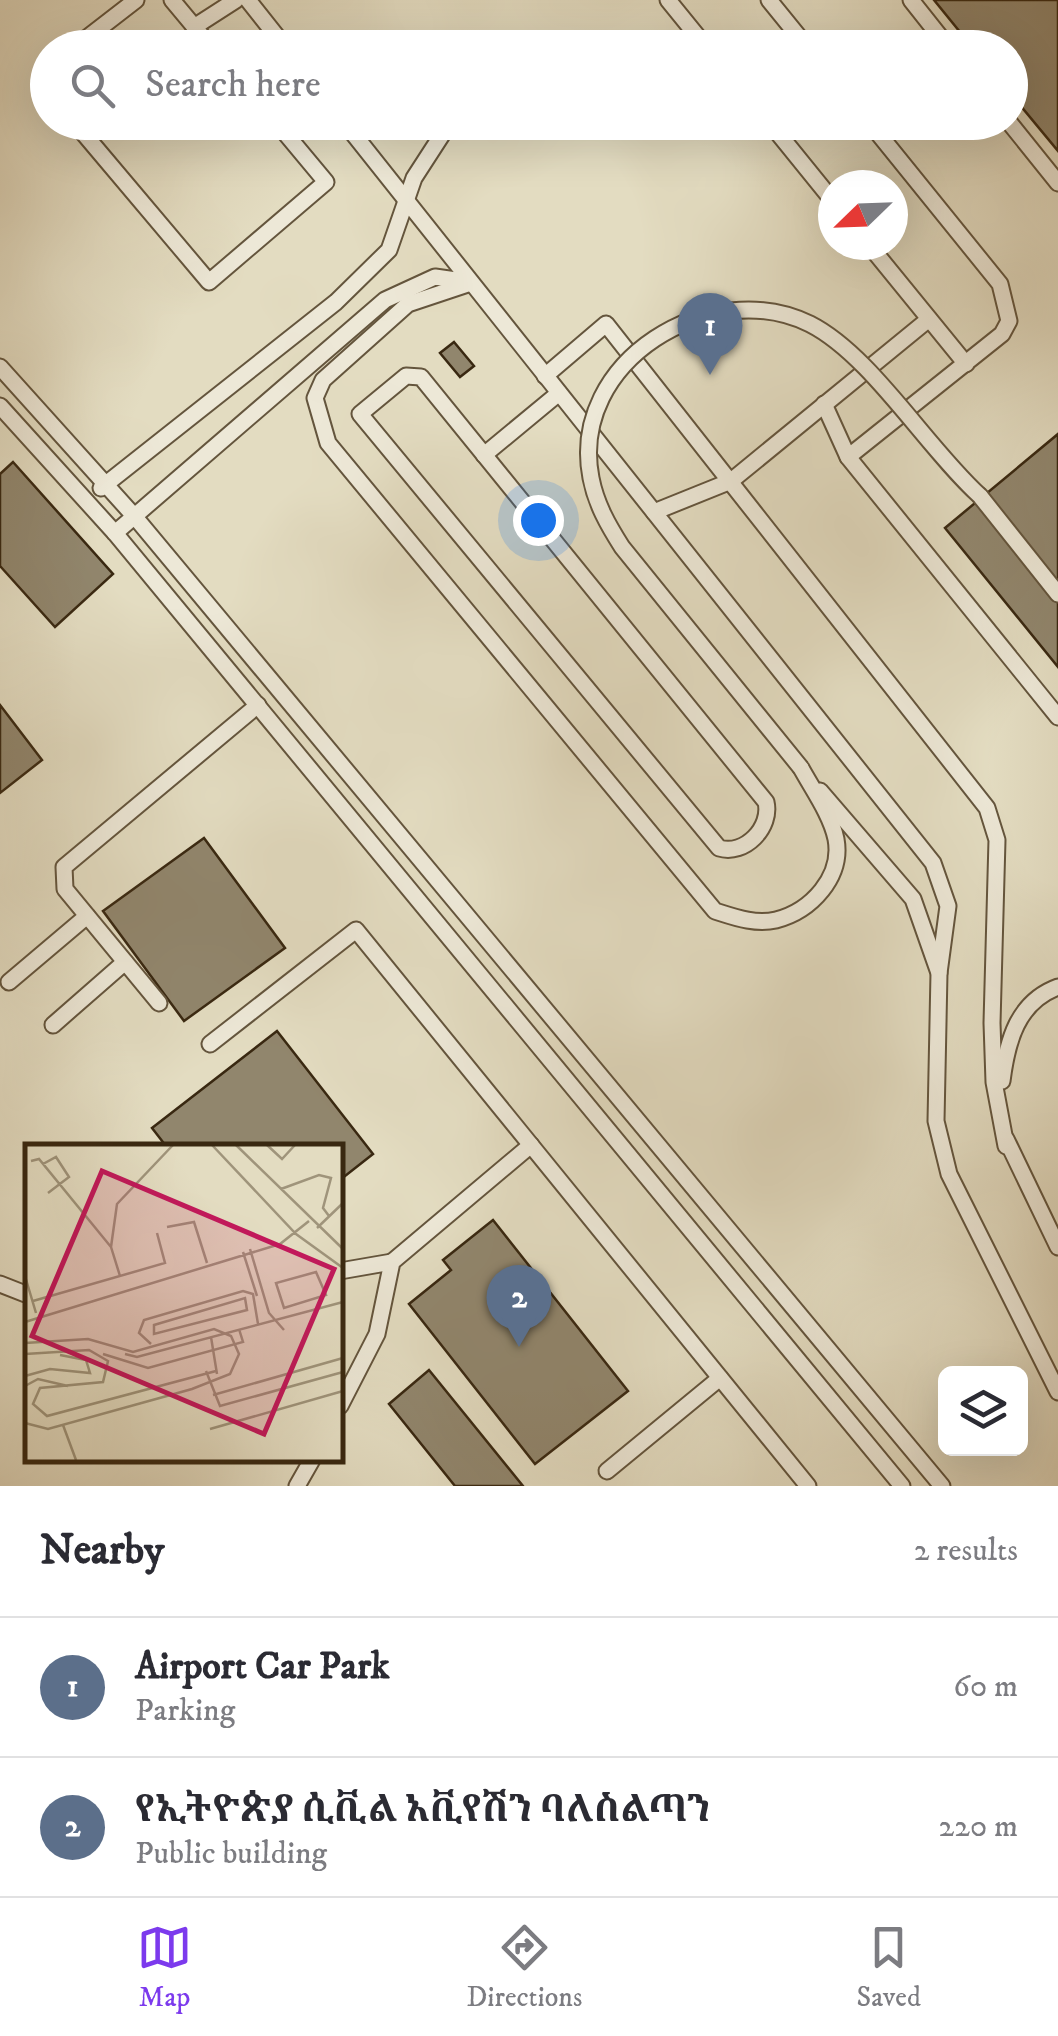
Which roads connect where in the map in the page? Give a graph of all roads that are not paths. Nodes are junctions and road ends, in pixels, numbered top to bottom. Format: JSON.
{"nodes":[{"id":1,"x":136,"y":0,"type":"edge"},
{"id":2,"x":172,"y":0,"type":"edge"},
{"id":3,"x":236,"y":0,"type":"edge"},
{"id":4,"x":248,"y":0,"type":"edge"},
{"id":5,"x":668,"y":0,"type":"edge"},
{"id":6,"x":770,"y":0,"type":"edge"},
{"id":7,"x":910,"y":0,"type":"edge"},
{"id":8,"x":194,"y":27,"type":"junction"},
{"id":9,"x":97,"y":30,"type":"edge"},
{"id":10,"x":197,"y":30,"type":"edge"},
{"id":11,"x":272,"y":30,"type":"edge"},
{"id":12,"x":692,"y":30,"type":"edge"},
{"id":13,"x":794,"y":30,"type":"edge"},
{"id":14,"x":934,"y":30,"type":"edge"},
{"id":15,"x":89,"y":140,"type":"edge"},
{"id":16,"x":291,"y":140,"type":"edge"},
{"id":17,"x":358,"y":140,"type":"edge"},
{"id":18,"x":438,"y":140,"type":"edge"},
{"id":19,"x":784,"y":140,"type":"edge"},
{"id":20,"x":884,"y":140,"type":"edge"},
{"id":21,"x":1024,"y":140,"type":"edge"},
{"id":22,"x":818,"y":182,"type":"edge"},
{"id":23,"x":1058,"y":182,"type":"edge"},
{"id":24,"x":406,"y":202,"type":"junction"},
{"id":25,"x":881,"y":260,"type":"edge"},
{"id":26,"x":472,"y":282,"type":"junction"},
{"id":27,"x":929,"y":318,"type":"junction"},
{"id":28,"x":966,"y":364,"type":"junction"},
{"id":29,"x":0,"y":367,"type":"edge"},
{"id":30,"x":545,"y":376,"type":"junction"},
{"id":31,"x":558,"y":392,"type":"junction"},
{"id":32,"x":824,"y":404,"type":"junction"},
{"id":33,"x":0,"y":406,"type":"edge"},
{"id":34,"x":484,"y":456,"type":"junction"},
{"id":35,"x":848,"y":457,"type":"junction"},
{"id":36,"x":731,"y":481,"type":"junction"},
{"id":37,"x":105,"y":484,"type":"junction"},
{"id":38,"x":86,"y":500,"type":"junction"},
{"id":39,"x":654,"y":512,"type":"junction"},
{"id":40,"x":135,"y":517,"type":"junction"},
{"id":41,"x":116,"y":533,"type":"junction"},
{"id":42,"x":1058,"y":594,"type":"edge"},
{"id":43,"x":258,"y":705,"type":"junction"},
{"id":44,"x":1058,"y":717,"type":"edge"},
{"id":45,"x":801,"y":768,"type":"junction"},
{"id":46,"x":88,"y":916,"type":"junction"},
{"id":47,"x":125,"y":962,"type":"junction"},
{"id":48,"x":939,"y":973,"type":"junction"},
{"id":49,"x":9,"y":982,"type":"dead end"},
{"id":50,"x":1058,"y":987,"type":"edge"},
{"id":51,"x":159,"y":1003,"type":"dead end"},
{"id":52,"x":53,"y":1025,"type":"dead end"},
{"id":53,"x":210,"y":1044,"type":"dead end"},
{"id":54,"x":531,"y":1145,"type":"junction"},
{"id":55,"x":1006,"y":1146,"type":"junction"},
{"id":56,"x":1058,"y":1248,"type":"edge"},
{"id":57,"x":392,"y":1262,"type":"junction"},
{"id":58,"x":342,"y":1270,"type":"edge"},
{"id":59,"x":0,"y":1284,"type":"edge"},
{"id":60,"x":25,"y":1294,"type":"edge"},
{"id":61,"x":720,"y":1378,"type":"junction"},
{"id":62,"x":1058,"y":1392,"type":"edge"},
{"id":63,"x":342,"y":1402,"type":"edge"},
{"id":64,"x":310,"y":1461,"type":"edge"},
{"id":65,"x":606,"y":1472,"type":"dead end"},
{"id":66,"x":297,"y":1486,"type":"edge"},
{"id":67,"x":808,"y":1486,"type":"edge"},
{"id":68,"x":902,"y":1486,"type":"edge"},
{"id":69,"x":942,"y":1486,"type":"edge"}],
"edges":[{"from":1,"to":9,"type":"lane"},
{"from":2,"to":8,"type":"lane"},
{"from":3,"to":8,"type":"lane"},
{"from":4,"to":11,"type":"lane"},
{"from":5,"to":12,"type":"lane"},
{"from":6,"to":13,"type":"lane"},
{"from":7,"to":14,"type":"lane"},
{"from":8,"to":10,"type":"lane"},
{"from":15,"to":16,"type":"lane"},
{"from":17,"to":24,"type":"lane"},
{"from":18,"to":24,"type":"lane"},
{"from":19,"to":22,"type":"lane"},
{"from":20,"to":28,"type":"lane"},
{"from":21,"to":23,"type":"lane"},
{"from":24,"to":26,"type":"lane"},
{"from":24,"to":37,"type":"lane"},
{"from":25,"to":27,"type":"lane"},
{"from":26,"to":30,"type":"lane"},
{"from":26,"to":40,"type":"lane"},
{"from":26,"to":45,"type":"lane"},
{"from":27,"to":28,"type":"lane"},
{"from":27,"to":32,"type":"lane"},
{"from":28,"to":35,"type":"lane"},
{"from":29,"to":37,"type":"lane"},
{"from":30,"to":31,"type":"lane"},
{"from":30,"to":36,"type":"lane"},
{"from":31,"to":34,"type":"lane"},
{"from":31,"to":39,"type":"lane"},
{"from":32,"to":35,"type":"lane"},
{"from":32,"to":36,"type":"lane"},
{"from":33,"to":38,"type":"lane"},
{"from":34,"to":34,"type":"lane"},
{"from":35,"to":44,"type":"lane"},
{"from":36,"to":39,"type":"lane"},
{"from":36,"to":55,"type":"lane"},
{"from":37,"to":38,"type":"lane"},
{"from":37,"to":40,"type":"lane"},
{"from":38,"to":41,"type":"lane"},
{"from":39,"to":48,"type":"lane"},
{"from":40,"to":41,"type":"lane"},
{"from":40,"to":69,"type":"lane"},
{"from":41,"to":43,"type":"lane"},
{"from":42,"to":45,"type":"lane","bridge":true},
{"from":43,"to":46,"type":"lane"},
{"from":43,"to":68,"type":"lane"},
{"from":45,"to":48,"type":"lane"},
{"from":46,"to":47,"type":"lane"},
{"from":46,"to":49,"type":"lane"},
{"from":47,"to":51,"type":"lane"},
{"from":47,"to":52,"type":"lane"},
{"from":48,"to":62,"type":"lane"},
{"from":50,"to":55,"type":"lane"},
{"from":53,"to":54,"type":"lane"},
{"from":54,"to":57,"type":"lane"},
{"from":54,"to":61,"type":"lane"},
{"from":55,"to":56,"type":"lane"},
{"from":57,"to":58,"type":"lane"},
{"from":57,"to":63,"type":"lane"},
{"from":59,"to":60,"type":"lane"},
{"from":61,"to":65,"type":"lane"},
{"from":61,"to":67,"type":"lane"},
{"from":64,"to":66,"type":"lane"}]}
